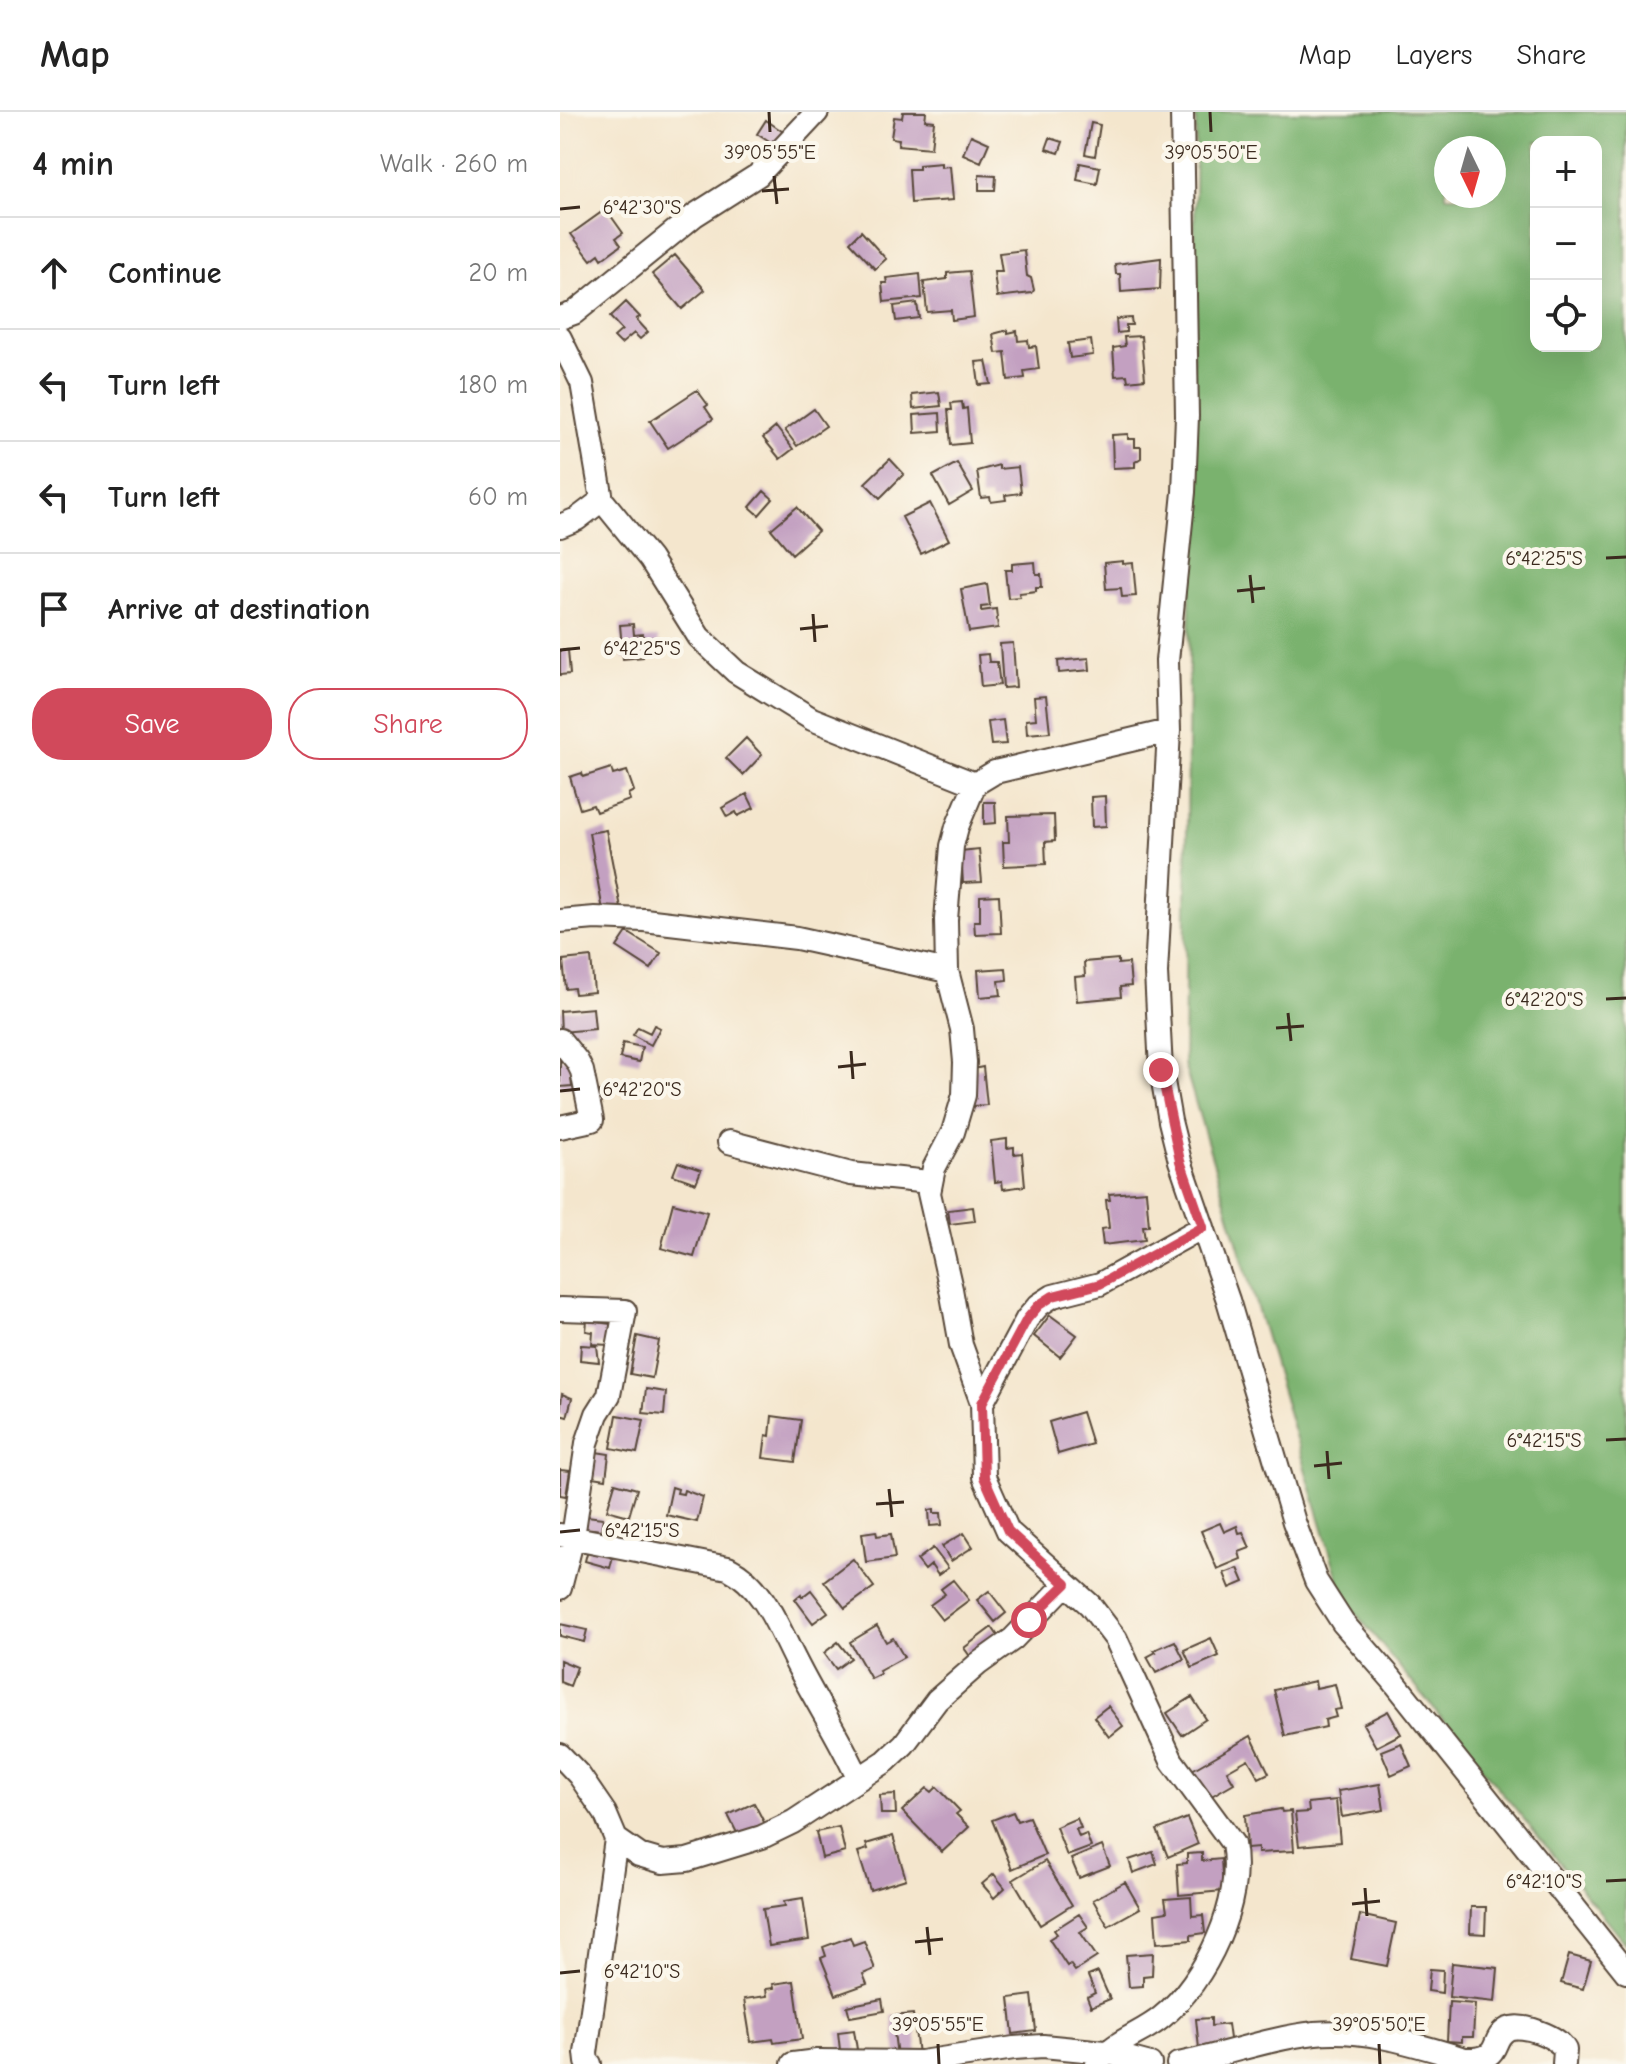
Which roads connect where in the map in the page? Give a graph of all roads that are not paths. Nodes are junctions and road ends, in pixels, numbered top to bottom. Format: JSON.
{"nodes":[{"id":1,"x":817,"y":112,"type":"edge"},
{"id":2,"x":1182,"y":112,"type":"edge"},
{"id":3,"x":560,"y":318,"type":"edge"},
{"id":4,"x":560,"y":338,"type":"edge"},
{"id":5,"x":602,"y":500,"type":"junction"},
{"id":6,"x":560,"y":526,"type":"edge"},
{"id":7,"x":1169,"y":731,"type":"junction"},
{"id":8,"x":975,"y":784,"type":"junction"},
{"id":9,"x":560,"y":921,"type":"edge"},
{"id":10,"x":947,"y":971,"type":"junction"},
{"id":11,"x":560,"y":1040,"type":"edge"},
{"id":12,"x":560,"y":1127,"type":"edge"},
{"id":13,"x":729,"y":1142,"type":"dead end"},
{"id":14,"x":929,"y":1182,"type":"junction"},
{"id":15,"x":1203,"y":1227,"type":"junction"},
{"id":16,"x":560,"y":1309,"type":"edge"},
{"id":17,"x":982,"y":1403,"type":"junction"},
{"id":18,"x":566,"y":1536,"type":"edge"},
{"id":19,"x":1066,"y":1584,"type":"junction"},
{"id":20,"x":560,"y":1588,"type":"edge"},
{"id":21,"x":560,"y":1755,"type":"edge"},
{"id":22,"x":858,"y":1778,"type":"junction"},
{"id":23,"x":616,"y":1839,"type":"junction"},
{"id":24,"x":1626,"y":1972,"type":"edge"},
{"id":25,"x":1101,"y":2058,"type":"edge"},
{"id":26,"x":590,"y":2064,"type":"edge"},
{"id":27,"x":793,"y":2064,"type":"edge"},
{"id":28,"x":1150,"y":2064,"type":"edge"},
{"id":29,"x":1178,"y":2064,"type":"edge"},
{"id":30,"x":1564,"y":2064,"type":"edge"}],
"edges":[{"from":1,"to":3,"type":"street"},
{"from":2,"to":7,"type":"street"},
{"from":4,"to":5,"type":"street"},
{"from":5,"to":6,"type":"street"},
{"from":5,"to":8,"type":"street"},
{"from":7,"to":8,"type":"street"},
{"from":7,"to":15,"type":"street"},
{"from":8,"to":10,"type":"street"},
{"from":9,"to":10,"type":"street"},
{"from":10,"to":14,"type":"street"},
{"from":11,"to":12,"type":"street"},
{"from":13,"to":14,"type":"street"},
{"from":14,"to":17,"type":"street"},
{"from":15,"to":17,"type":"street"},
{"from":15,"to":24,"type":"street"},
{"from":16,"to":18,"type":"street"},
{"from":17,"to":19,"type":"street"},
{"from":18,"to":20,"type":"street"},
{"from":18,"to":22,"type":"street"},
{"from":19,"to":22,"type":"street"},
{"from":19,"to":25,"type":"street"},
{"from":21,"to":23,"type":"street"},
{"from":22,"to":23,"type":"street"},
{"from":23,"to":26,"type":"street"},
{"from":25,"to":27,"type":"street"},
{"from":25,"to":28,"type":"street"},
{"from":29,"to":30,"type":"street"}]}
